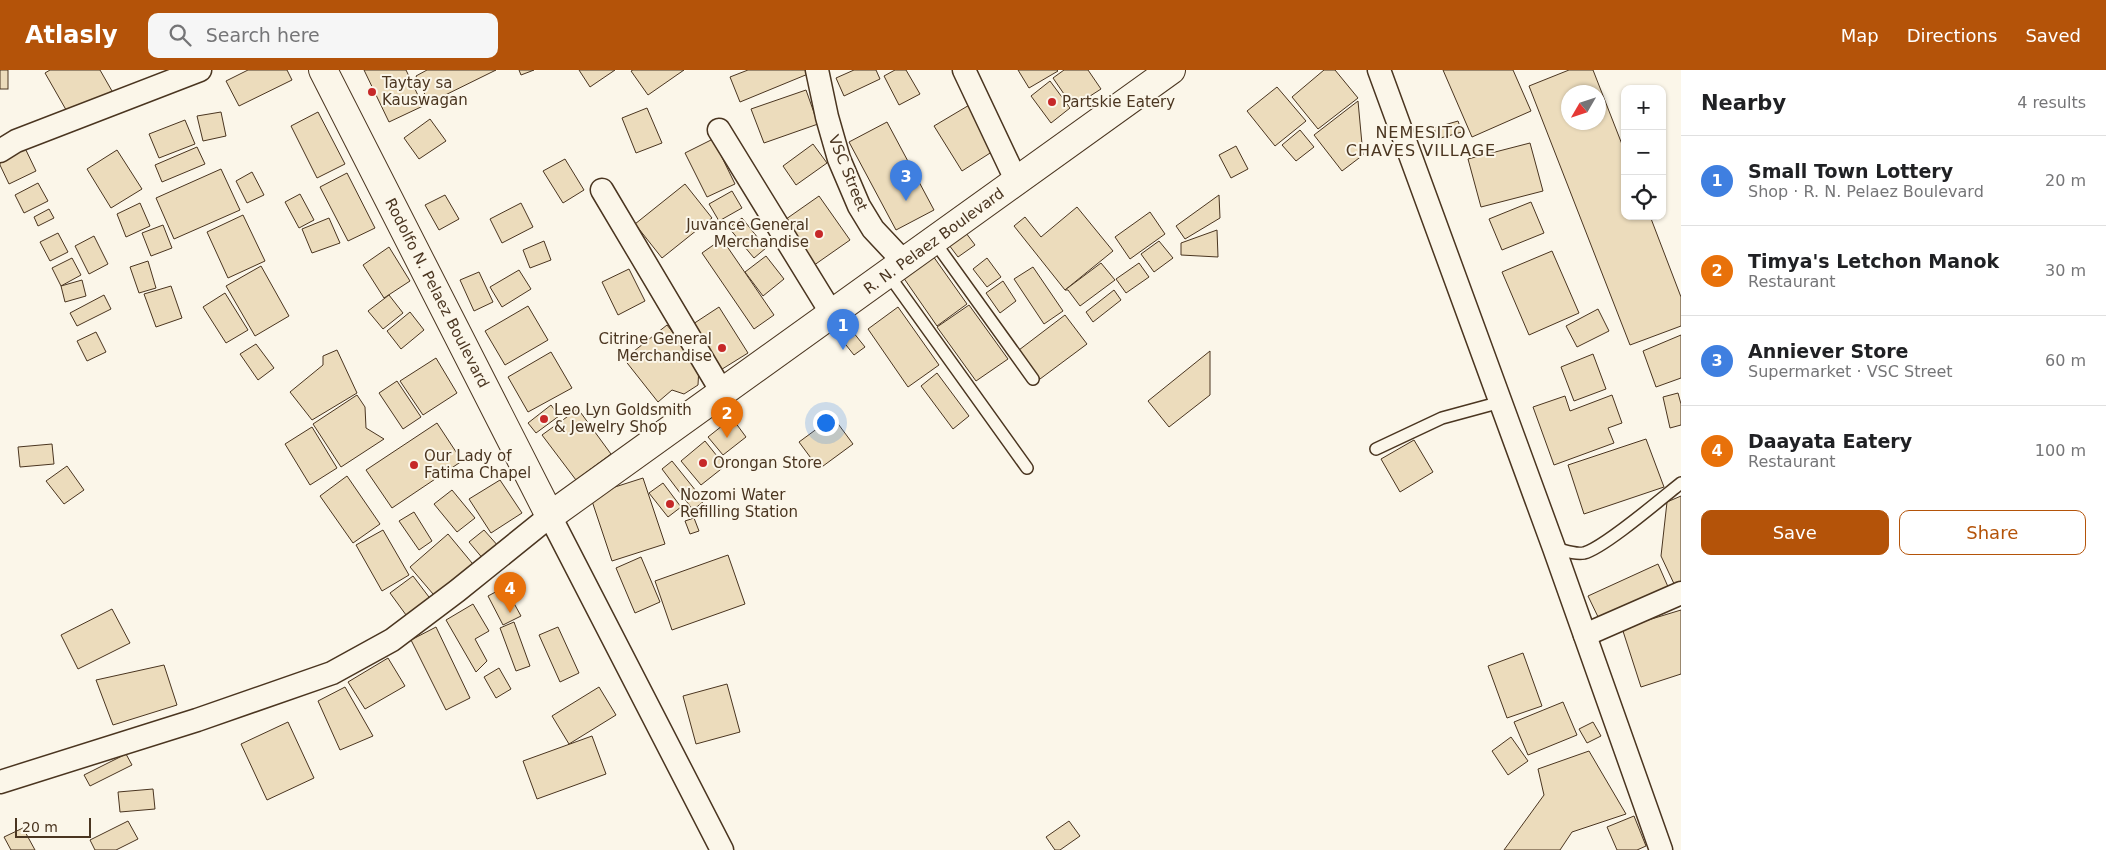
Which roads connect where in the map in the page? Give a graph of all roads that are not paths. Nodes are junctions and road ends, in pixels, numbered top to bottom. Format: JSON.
{"nodes":[{"id":1,"x":200,"y":70,"type":"edge"},
{"id":2,"x":323,"y":70,"type":"edge"},
{"id":3,"x":817,"y":70,"type":"edge"},
{"id":4,"x":964,"y":70,"type":"edge"},
{"id":5,"x":1171,"y":70,"type":"edge"},
{"id":6,"x":1380,"y":70,"type":"edge"},
{"id":7,"x":719,"y":130,"type":"dead end"},
{"id":8,"x":0,"y":151,"type":"edge"},
{"id":9,"x":1017,"y":182,"type":"junction"},
{"id":10,"x":602,"y":190,"type":"dead end"},
{"id":11,"x":934,"y":241,"type":"junction"},
{"id":12,"x":896,"y":268,"type":"junction"},
{"id":13,"x":832,"y":314,"type":"junction"},
{"id":14,"x":1033,"y":379,"type":"dead end"},
{"id":15,"x":722,"y":392,"type":"junction"},
{"id":16,"x":1501,"y":402,"type":"junction"},
{"id":17,"x":1376,"y":449,"type":"dead end"},
{"id":18,"x":1027,"y":468,"type":"dead end"},
{"id":19,"x":1681,"y":483,"type":"edge"},
{"id":20,"x":550,"y":516,"type":"junction"},
{"id":21,"x":1554,"y":548,"type":"junction"},
{"id":22,"x":1681,"y":593,"type":"edge"},
{"id":23,"x":1585,"y":635,"type":"junction"},
{"id":24,"x":0,"y":782,"type":"edge"},
{"id":25,"x":722,"y":850,"type":"edge"},
{"id":26,"x":1661,"y":850,"type":"edge"}],
"edges":[{"from":1,"to":8,"type":"street"},
{"from":2,"to":20,"type":"street","name":"Rodolfo N. Pelaez Boulevard"},
{"from":3,"to":12,"type":"street","name":"VSC Street"},
{"from":4,"to":9,"type":"street"},
{"from":5,"to":9,"type":"street","name":"R. N. Pelaez Boulevard"},
{"from":6,"to":16,"type":"street"},
{"from":7,"to":13,"type":"street"},
{"from":9,"to":11,"type":"street","name":"R. N. Pelaez Boulevard"},
{"from":10,"to":15,"type":"street"},
{"from":11,"to":12,"type":"street","name":"R. N. Pelaez Boulevard"},
{"from":11,"to":14,"type":"lane"},
{"from":12,"to":13,"type":"street","name":"R. N. Pelaez Boulevard"},
{"from":12,"to":18,"type":"lane"},
{"from":13,"to":15,"type":"street","name":"R. N. Pelaez Boulevard"},
{"from":15,"to":20,"type":"street","name":"R. N. Pelaez Boulevard"},
{"from":16,"to":17,"type":"lane"},
{"from":16,"to":21,"type":"street"},
{"from":19,"to":21,"type":"lane"},
{"from":20,"to":24,"type":"street"},
{"from":20,"to":25,"type":"street"},
{"from":21,"to":23,"type":"street"},
{"from":22,"to":23,"type":"street"},
{"from":23,"to":26,"type":"street"}]}
